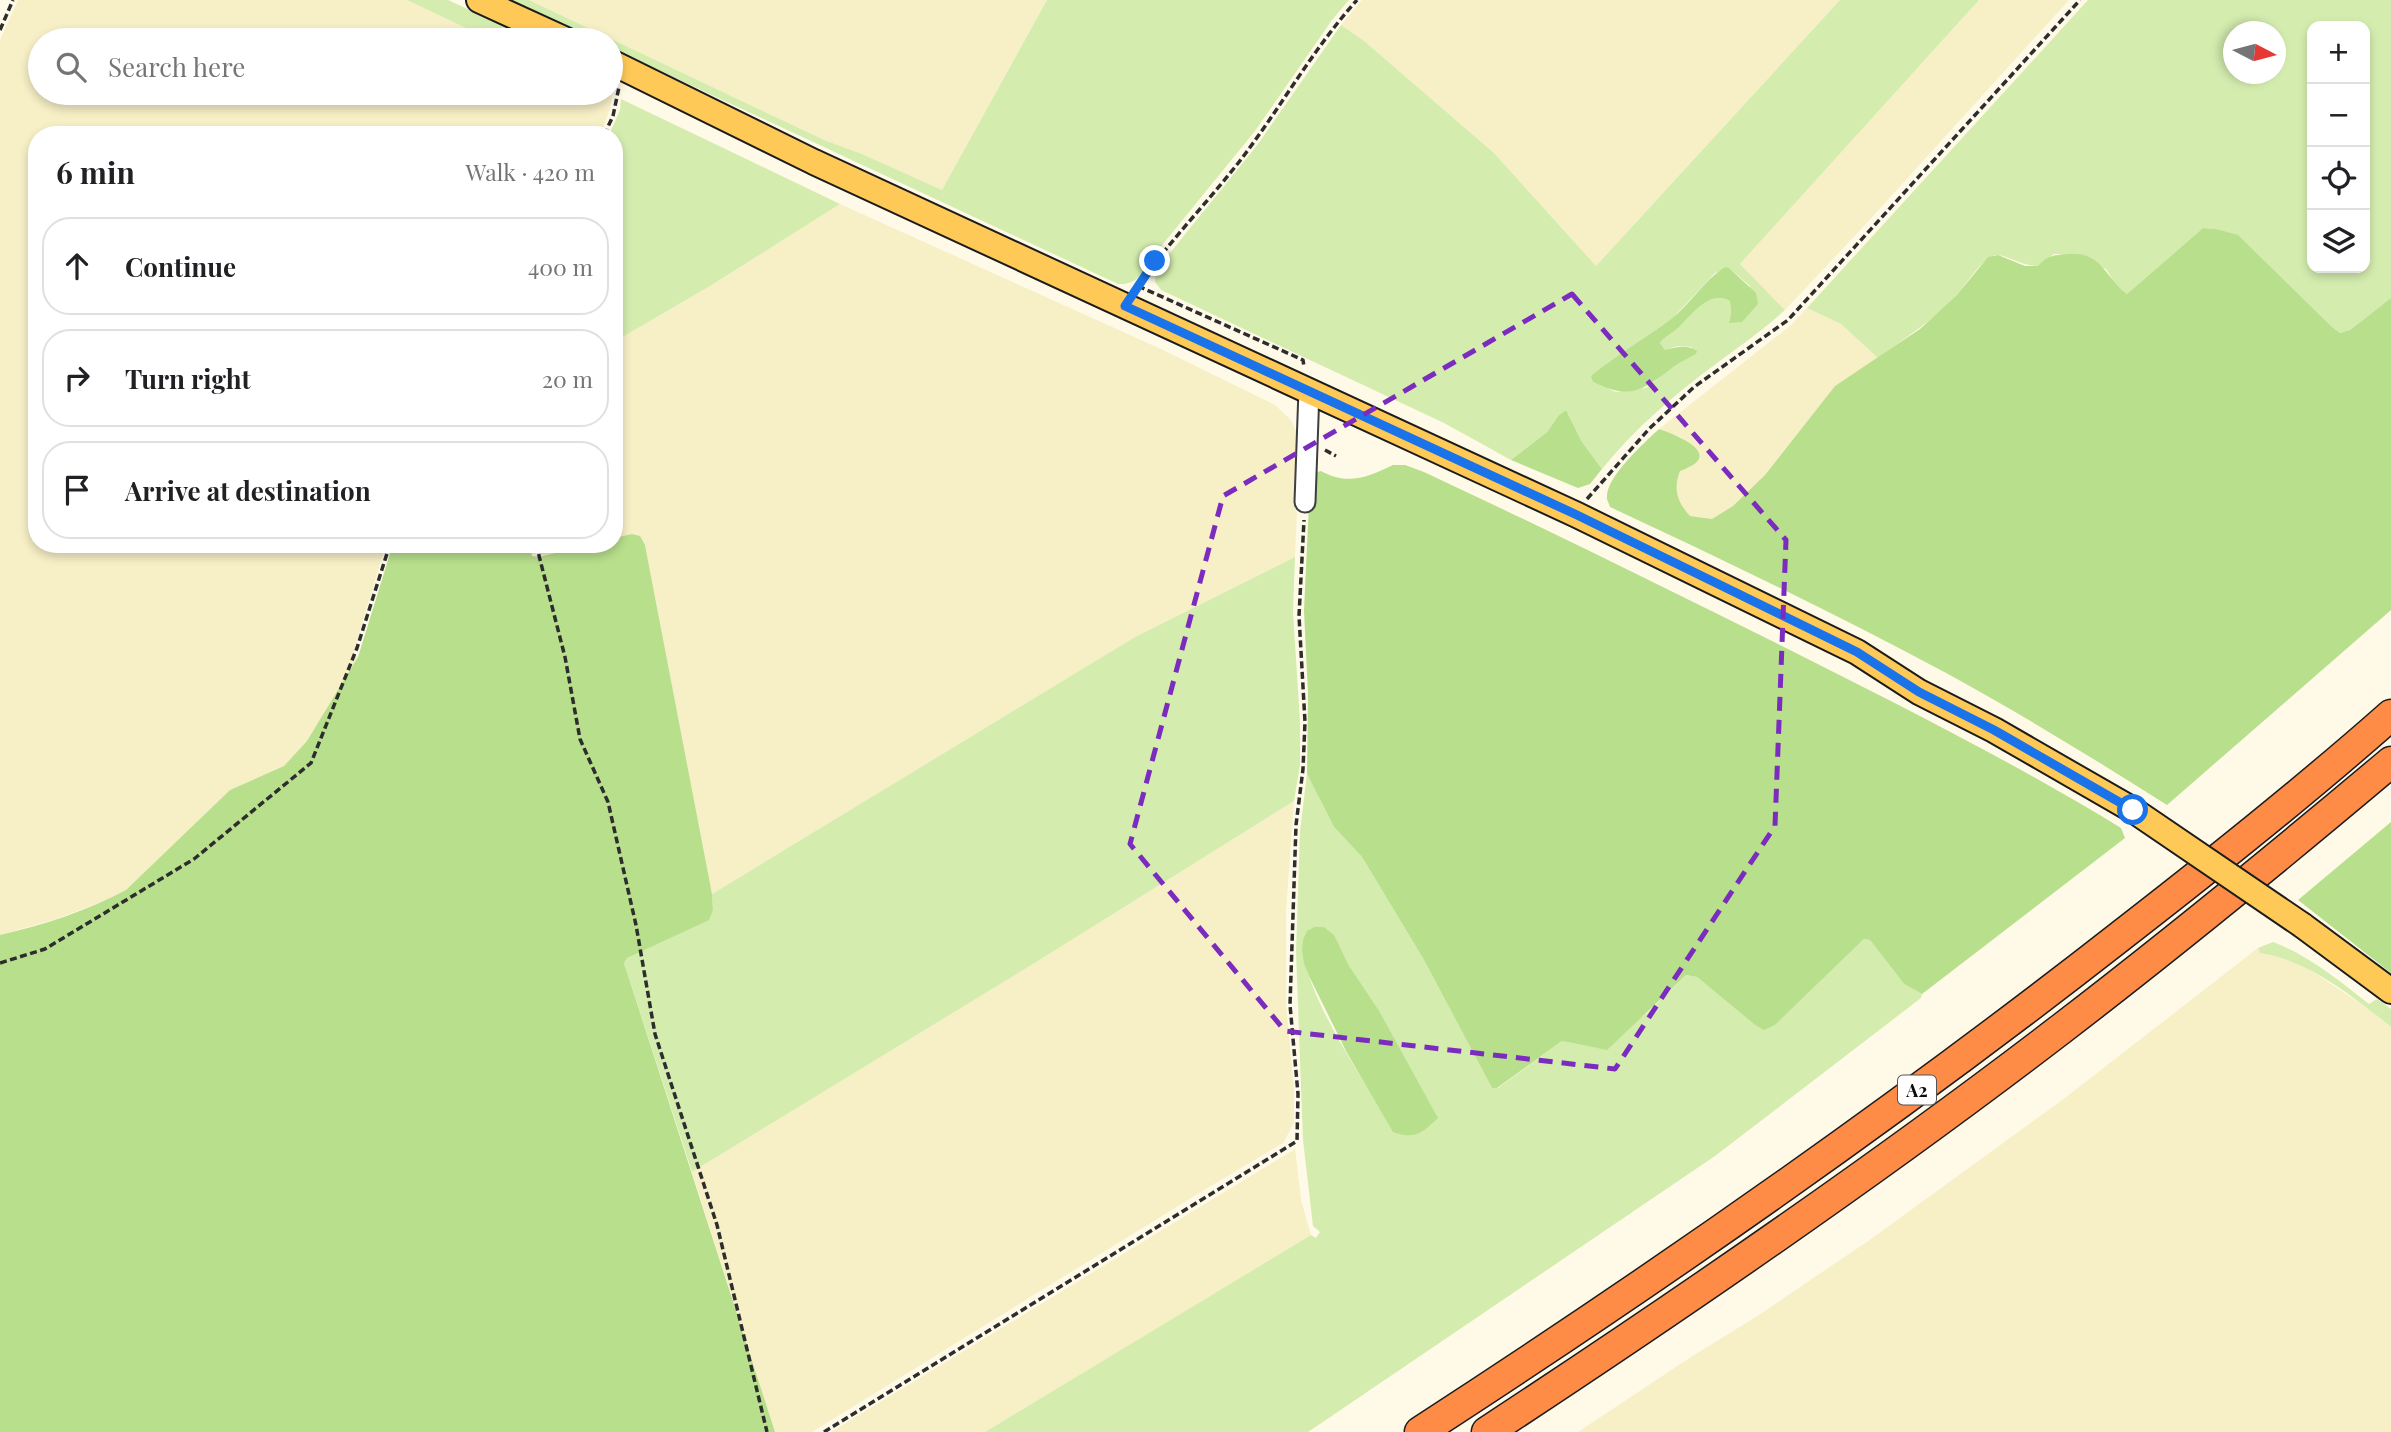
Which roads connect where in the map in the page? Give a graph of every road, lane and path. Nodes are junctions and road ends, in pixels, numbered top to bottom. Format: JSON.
{"nodes":[{"id":1,"x":13,"y":0,"type":"edge"},
{"id":2,"x":479,"y":0,"type":"edge"},
{"id":3,"x":1357,"y":0,"type":"edge"},
{"id":4,"x":2080,"y":0,"type":"edge"},
{"id":5,"x":540,"y":28,"type":"edge"},
{"id":6,"x":0,"y":30,"type":"edge"},
{"id":7,"x":623,"y":68,"type":"edge"},
{"id":8,"x":615,"y":105,"type":"edge"},
{"id":9,"x":608,"y":126,"type":"edge"},
{"id":10,"x":1125,"y":306,"type":"junction"},
{"id":11,"x":1309,"y":390,"type":"junction"},
{"id":12,"x":1305,"y":502,"type":"joint"},
{"id":13,"x":1577,"y":515,"type":"junction"},
{"id":14,"x":387,"y":553,"type":"edge"},
{"id":15,"x":538,"y":553,"type":"edge"},
{"id":16,"x":2391,"y":715,"type":"edge"},
{"id":17,"x":2391,"y":762,"type":"edge"},
{"id":18,"x":0,"y":963,"type":"edge"},
{"id":19,"x":2391,"y":991,"type":"edge"},
{"id":20,"x":767,"y":1432,"type":"edge"},
{"id":21,"x":824,"y":1432,"type":"edge"},
{"id":22,"x":1420,"y":1432,"type":"edge"},
{"id":23,"x":1487,"y":1432,"type":"edge"}],
"edges":[{"from":1,"to":6,"type":"path"},
{"from":2,"to":5,"type":"main road"},
{"from":3,"to":10,"type":"path"},
{"from":4,"to":13,"type":"path"},
{"from":7,"to":10,"type":"main road"},
{"from":8,"to":9,"type":"path"},
{"from":10,"to":11,"type":"main road"},
{"from":11,"to":12,"type":"street"},
{"from":11,"to":13,"type":"main road"},
{"from":12,"to":21,"type":"path"},
{"from":13,"to":19,"type":"main road","bridge":true},
{"from":14,"to":18,"type":"path"},
{"from":15,"to":20,"type":"path"},
{"from":16,"to":22,"type":"highway","number":"A2"},
{"from":17,"to":23,"type":"highway","number":"A2"}]}
